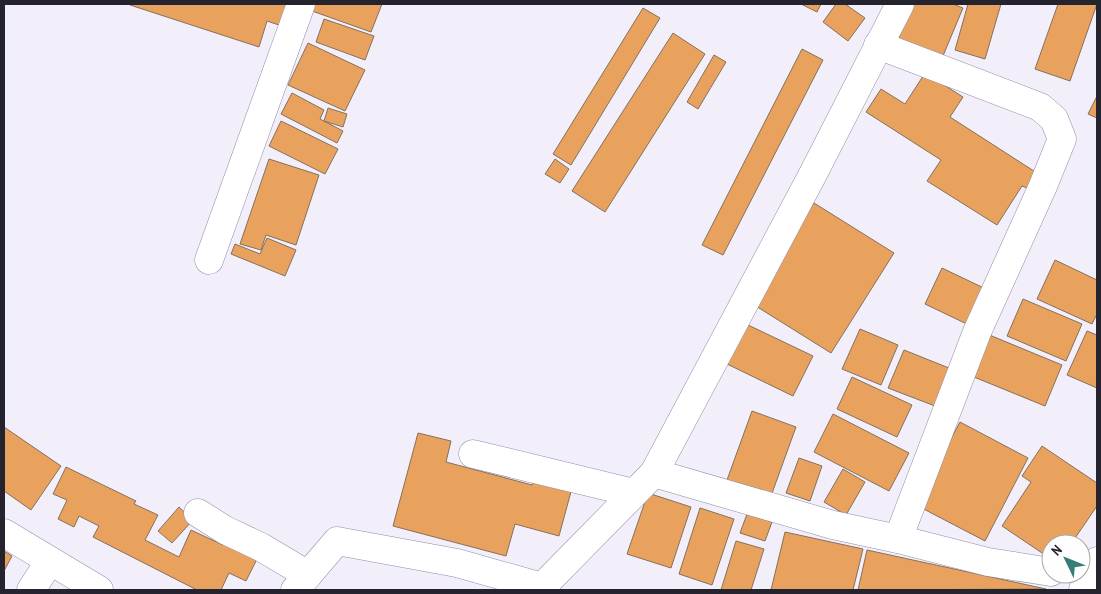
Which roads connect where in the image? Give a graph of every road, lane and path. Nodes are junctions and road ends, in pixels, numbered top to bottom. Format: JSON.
{"nodes":[{"id":1,"x":301,"y":4,"type":"edge"},
{"id":2,"x":900,"y":4,"type":"edge"},
{"id":3,"x":878,"y":45,"type":"junction"},
{"id":4,"x":209,"y":260,"type":"dead end"},
{"id":5,"x":474,"y":454,"type":"dead end"},
{"id":6,"x":654,"y":473,"type":"junction"},
{"id":7,"x":634,"y":493,"type":"junction"},
{"id":8,"x":198,"y":513,"type":"dead end"},
{"id":9,"x":4,"y":533,"type":"edge"},
{"id":10,"x":898,"y":539,"type":"junction"},
{"id":11,"x":50,"y":561,"type":"junction"},
{"id":12,"x":1041,"y":570,"type":"edge"},
{"id":13,"x":302,"y":583,"type":"edge"},
{"id":14,"x":541,"y":589,"type":"edge"},
{"id":15,"x":31,"y":590,"type":"edge"},
{"id":16,"x":99,"y":590,"type":"edge"}],
"edges":[{"from":1,"to":4,"type":"street"},
{"from":2,"to":3,"type":"street"},
{"from":3,"to":6,"type":"street"},
{"from":3,"to":10,"type":"street"},
{"from":5,"to":7,"type":"street"},
{"from":6,"to":7,"type":"street"},
{"from":6,"to":10,"type":"street"},
{"from":7,"to":14,"type":"street"},
{"from":8,"to":13,"type":"street"},
{"from":9,"to":11,"type":"street"},
{"from":10,"to":12,"type":"street"},
{"from":11,"to":15,"type":"street"},
{"from":11,"to":16,"type":"street"},
{"from":13,"to":14,"type":"street"}]}
